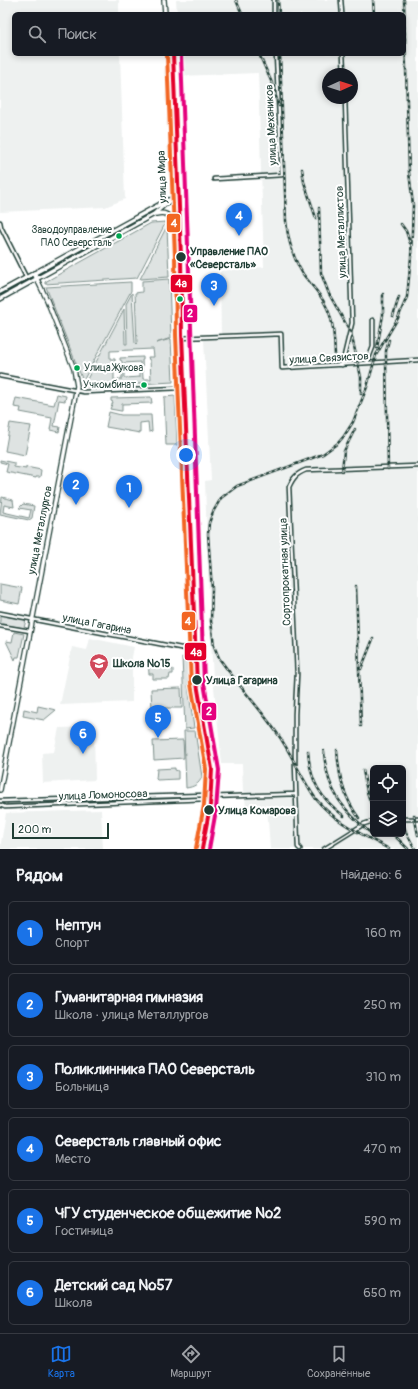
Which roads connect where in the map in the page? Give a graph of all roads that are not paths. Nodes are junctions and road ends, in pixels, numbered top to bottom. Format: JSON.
{"nodes":[{"id":1,"x":164,"y":0,"type":"edge"},
{"id":2,"x":274,"y":0,"type":"edge"},
{"id":3,"x":341,"y":0,"type":"edge"},
{"id":4,"x":165,"y":12,"type":"edge"},
{"id":5,"x":274,"y":12,"type":"edge"},
{"id":6,"x":342,"y":12,"type":"edge"},
{"id":7,"x":167,"y":56,"type":"edge"},
{"id":8,"x":276,"y":56,"type":"edge"},
{"id":9,"x":343,"y":56,"type":"edge"},
{"id":10,"x":344,"y":68,"type":"edge"},
{"id":11,"x":345,"y":104,"type":"edge"},
{"id":12,"x":214,"y":179,"type":"dead end"},
{"id":13,"x":172,"y":198,"type":"junction"},
{"id":14,"x":154,"y":214,"type":"junction"},
{"id":15,"x":0,"y":222,"type":"edge"},
{"id":16,"x":173,"y":222,"type":"junction"},
{"id":17,"x":112,"y":230,"type":"junction"},
{"id":18,"x":116,"y":236,"type":"junction"},
{"id":19,"x":34,"y":273,"type":"junction"},
{"id":20,"x":26,"y":277,"type":"junction"},
{"id":21,"x":38,"y":279,"type":"junction"},
{"id":22,"x":0,"y":291,"type":"edge"},
{"id":23,"x":0,"y":299,"type":"edge"},
{"id":24,"x":373,"y":320,"type":"dead end"},
{"id":25,"x":178,"y":338,"type":"junction"},
{"id":26,"x":418,"y":360,"type":"edge"},
{"id":27,"x":367,"y":363,"type":"junction"},
{"id":28,"x":342,"y":365,"type":"junction"},
{"id":29,"x":0,"y":376,"type":"edge"},
{"id":30,"x":180,"y":388,"type":"junction"},
{"id":31,"x":77,"y":391,"type":"junction"},
{"id":32,"x":418,"y":466,"type":"edge"},
{"id":33,"x":0,"y":613,"type":"edge"},
{"id":34,"x":33,"y":620,"type":"junction"},
{"id":35,"x":0,"y":626,"type":"edge"},
{"id":36,"x":30,"y":631,"type":"junction"},
{"id":37,"x":191,"y":650,"type":"junction"},
{"id":38,"x":0,"y":790,"type":"edge"},
{"id":39,"x":296,"y":794,"type":"junction"},
{"id":40,"x":206,"y":797,"type":"junction"},
{"id":41,"x":104,"y":798,"type":"junction"},
{"id":42,"x":0,"y":801,"type":"edge"},
{"id":43,"x":104,"y":803,"type":"junction"},
{"id":44,"x":0,"y":805,"type":"edge"},
{"id":45,"x":406,"y":819,"type":"edge"},
{"id":46,"x":418,"y":819,"type":"edge"},
{"id":47,"x":370,"y":822,"type":"edge"},
{"id":48,"x":197,"y":849,"type":"edge"},
{"id":49,"x":300,"y":849,"type":"edge"},
{"id":50,"x":324,"y":849,"type":"edge"}],
"edges":[{"from":1,"to":4,"type":"main road"},
{"from":2,"to":5,"type":"street"},
{"from":3,"to":6,"type":"street"},
{"from":7,"to":13,"type":"main road","name":"улица Мира"},
{"from":8,"to":12,"type":"street","name":"улица Механиков"},
{"from":9,"to":10,"type":"street"},
{"from":11,"to":28,"type":"street","name":"улица Металлистов"},
{"from":13,"to":14,"type":"main road"},
{"from":13,"to":16,"type":"main road","name":"улица Мира"},
{"from":13,"to":17,"type":"main road"},
{"from":14,"to":16,"type":"main road"},
{"from":14,"to":18,"type":"main road"},
{"from":15,"to":20,"type":"street"},
{"from":16,"to":25,"type":"main road","name":"улица Мира"},
{"from":17,"to":18,"type":"main road"},
{"from":17,"to":19,"type":"main road"},
{"from":18,"to":21,"type":"main road"},
{"from":19,"to":20,"type":"main road"},
{"from":19,"to":21,"type":"main road","name":"улица Металлургов"},
{"from":20,"to":22,"type":"main road"},
{"from":21,"to":23,"type":"main road"},
{"from":21,"to":31,"type":"main road","name":"улица Металлургов"},
{"from":24,"to":27,"type":"street"},
{"from":25,"to":28,"type":"street","name":"улица Связистов"},
{"from":25,"to":30,"type":"main road","name":"улица Мира"},
{"from":26,"to":27,"type":"street","name":"улица Связистов"},
{"from":27,"to":28,"type":"street","name":"улица Связистов"},
{"from":29,"to":31,"type":"street"},
{"from":30,"to":31,"type":"street"},
{"from":30,"to":37,"type":"main road","name":"улица Мира"},
{"from":31,"to":34,"type":"main road","name":"улица Металлургов"},
{"from":32,"to":39,"type":"street","name":"Сортопрокатная улица"},
{"from":33,"to":34,"type":"street","name":"улица Гагарина"},
{"from":34,"to":36,"type":"main road","name":"улица Металлургов"},
{"from":34,"to":37,"type":"street","name":"улица Гагарина"},
{"from":35,"to":36,"type":"street"},
{"from":36,"to":38,"type":"main road","name":"улица Металлургов"},
{"from":37,"to":40,"type":"main road","name":"улица Мира"},
{"from":39,"to":40,"type":"street"},
{"from":39,"to":49,"type":"street"},
{"from":40,"to":41,"type":"street","name":"улица Ломоносова"},
{"from":40,"to":43,"type":"street","name":"улица Ломоносова"},
{"from":40,"to":48,"type":"main road","name":"улица Мира"},
{"from":41,"to":42,"type":"street","name":"улица Ломоносова"},
{"from":41,"to":43,"type":"street"},
{"from":43,"to":44,"type":"street","name":"улица Ломоносова"},
{"from":45,"to":46,"type":"street"},
{"from":47,"to":50,"type":"street"}]}
